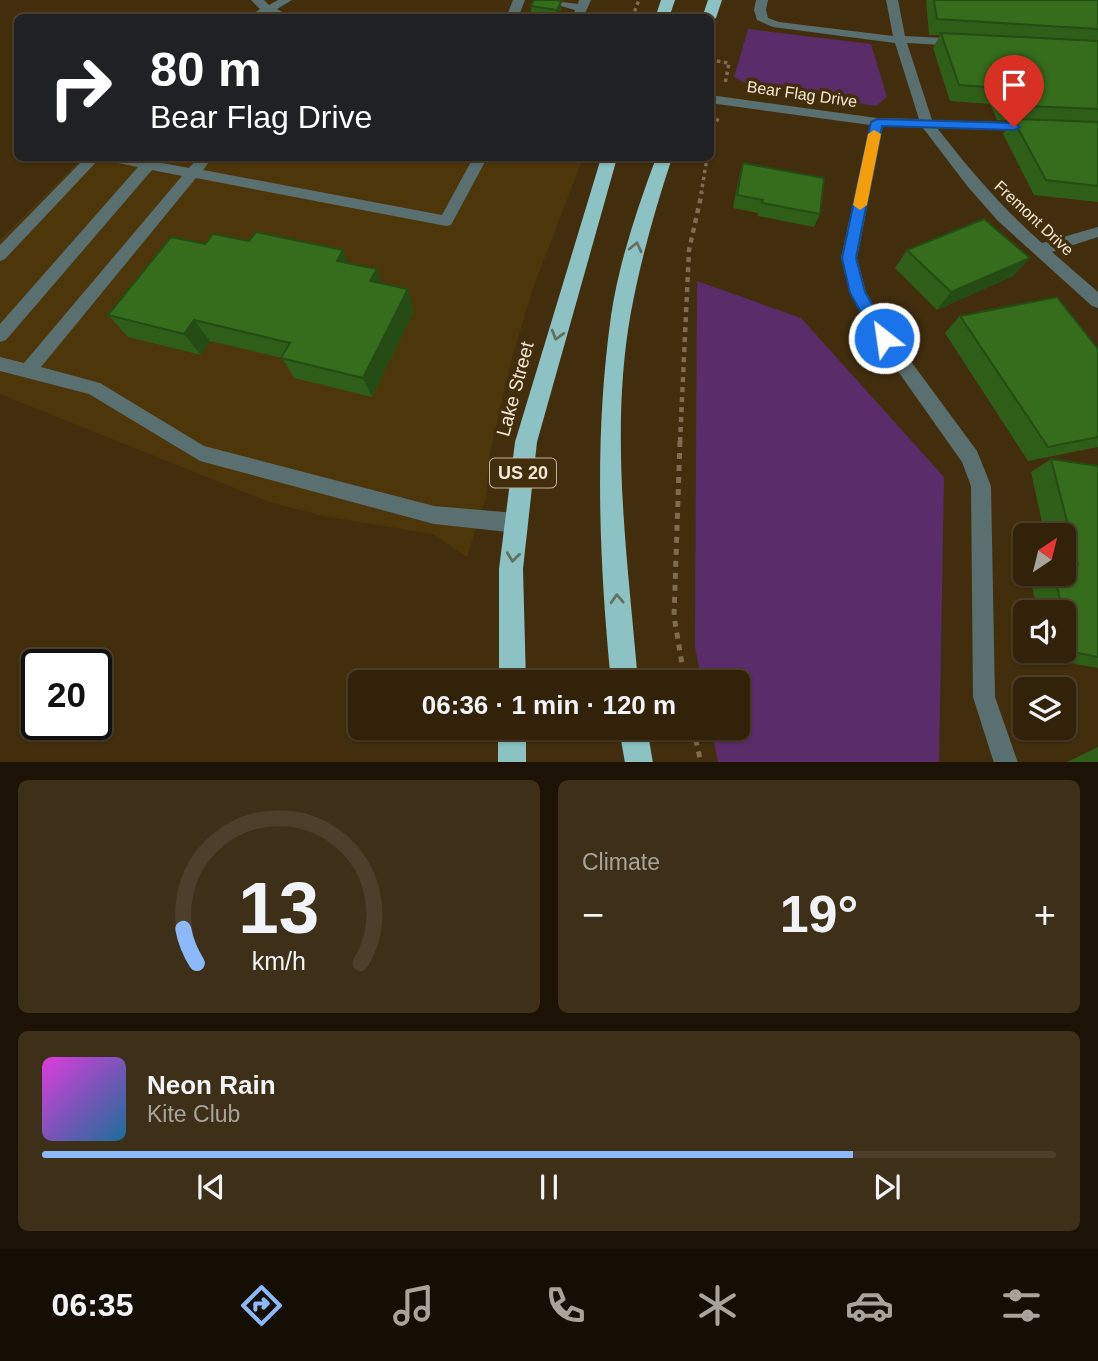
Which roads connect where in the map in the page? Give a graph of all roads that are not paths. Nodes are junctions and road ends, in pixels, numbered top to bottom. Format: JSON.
{"nodes":[{"id":1,"x":257,"y":0,"type":"edge"},
{"id":2,"x":286,"y":0,"type":"edge"},
{"id":3,"x":762,"y":0,"type":"edge"},
{"id":4,"x":892,"y":0,"type":"edge"},
{"id":5,"x":563,"y":5,"type":"edge"},
{"id":6,"x":267,"y":9,"type":"junction"},
{"id":7,"x":581,"y":9,"type":"edge"},
{"id":8,"x":259,"y":14,"type":"edge"},
{"id":9,"x":278,"y":14,"type":"edge"},
{"id":10,"x":900,"y":40,"type":"junction"},
{"id":11,"x":968,"y":42,"type":"edge"},
{"id":12,"x":714,"y":100,"type":"edge"},
{"id":13,"x":877,"y":122,"type":"junction"},
{"id":14,"x":927,"y":124,"type":"junction"},
{"id":15,"x":1042,"y":128,"type":"edge"},
{"id":16,"x":90,"y":161,"type":"edge"},
{"id":17,"x":131,"y":161,"type":"edge"},
{"id":18,"x":202,"y":161,"type":"edge"},
{"id":19,"x":478,"y":161,"type":"edge"},
{"id":20,"x":608,"y":161,"type":"edge"},
{"id":21,"x":663,"y":161,"type":"edge"},
{"id":22,"x":149,"y":164,"type":"junction"},
{"id":23,"x":192,"y":173,"type":"junction"},
{"id":24,"x":1098,"y":232,"type":"edge"},
{"id":25,"x":1038,"y":250,"type":"junction"},
{"id":26,"x":0,"y":255,"type":"edge"},
{"id":27,"x":1098,"y":302,"type":"edge"},
{"id":28,"x":0,"y":335,"type":"edge"},
{"id":29,"x":0,"y":364,"type":"edge"},
{"id":30,"x":28,"y":370,"type":"junction"},
{"id":31,"x":517,"y":523,"type":"junction"},
{"id":32,"x":512,"y":670,"type":"edge"},
{"id":33,"x":623,"y":670,"type":"edge"},
{"id":34,"x":512,"y":740,"type":"edge"},
{"id":35,"x":635,"y":740,"type":"edge"},
{"id":36,"x":512,"y":762,"type":"edge"},
{"id":37,"x":639,"y":762,"type":"edge"},
{"id":38,"x":1006,"y":762,"type":"edge"}],
"edges":[{"from":1,"to":6,"type":"street"},
{"from":2,"to":6,"type":"street"},
{"from":3,"to":10,"type":"street"},
{"from":4,"to":10,"type":"street","name":"Fremont Drive"},
{"from":5,"to":7,"type":"street"},
{"from":6,"to":8,"type":"street"},
{"from":6,"to":9,"type":"street"},
{"from":10,"to":11,"type":"street"},
{"from":10,"to":14,"type":"street","name":"Fremont Drive"},
{"from":12,"to":13,"type":"street","name":"Bear Flag Drive"},
{"from":13,"to":14,"type":"street","name":"Bear Flag Drive"},
{"from":13,"to":38,"type":"street"},
{"from":14,"to":15,"type":"street","name":"Bear Flag Drive"},
{"from":14,"to":25,"type":"street","name":"Fremont Drive"},
{"from":16,"to":26,"type":"street"},
{"from":17,"to":22,"type":"street"},
{"from":18,"to":23,"type":"street"},
{"from":19,"to":23,"type":"street"},
{"from":20,"to":31,"type":"highway","name":"Lake Street","number":"US 20","one_way":true},
{"from":33,"to":21,"type":"highway","one_way":true},
{"from":22,"to":23,"type":"street"},
{"from":22,"to":28,"type":"street"},
{"from":23,"to":30,"type":"street"},
{"from":24,"to":25,"type":"street"},
{"from":25,"to":27,"type":"street","name":"Fremont Drive"},
{"from":29,"to":30,"type":"street"},
{"from":30,"to":31,"type":"street"},
{"from":31,"to":32,"type":"highway","name":"Lake Street","number":"US 20","one_way":true},
{"from":34,"to":36,"type":"highway"},
{"from":35,"to":37,"type":"highway"}]}
